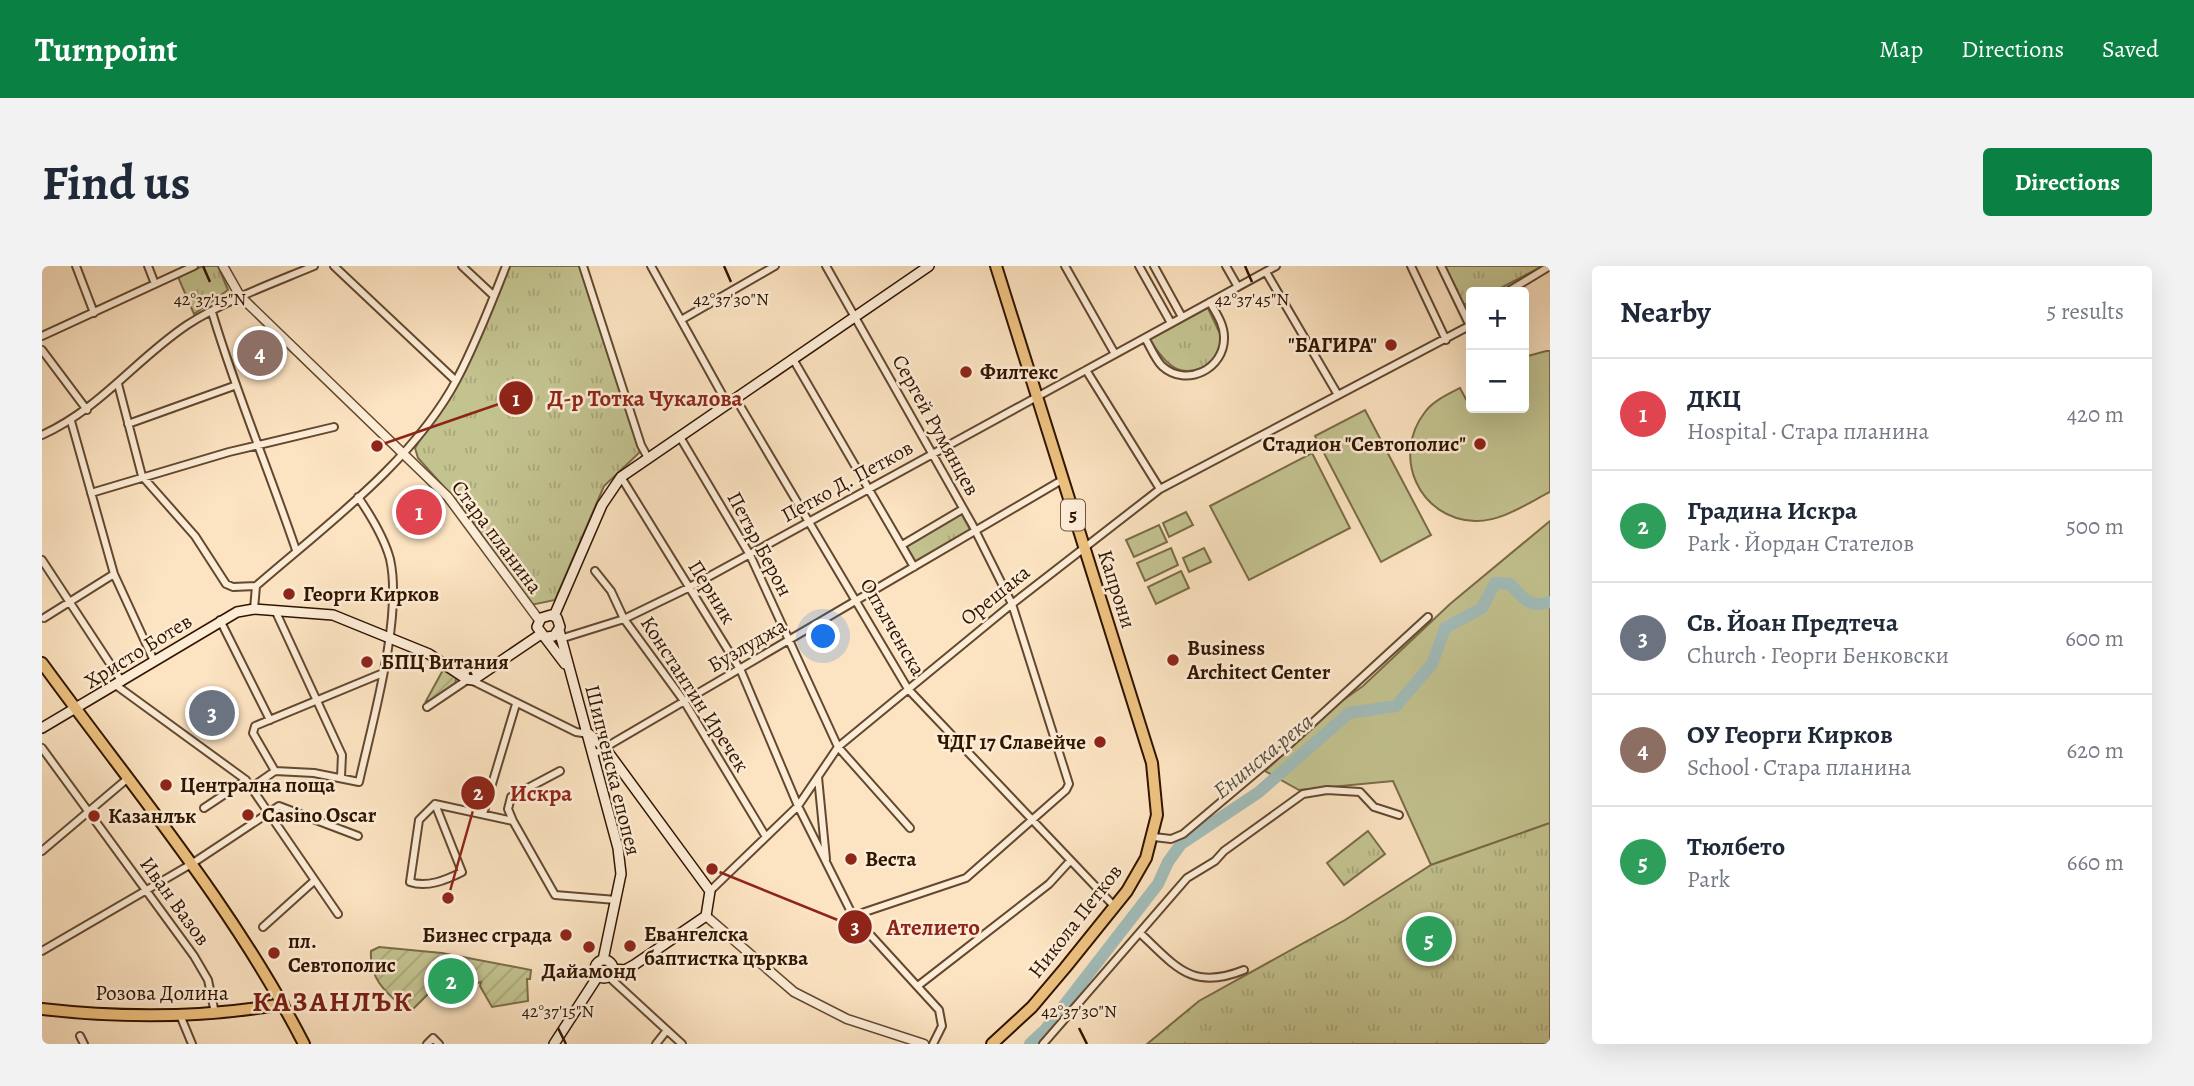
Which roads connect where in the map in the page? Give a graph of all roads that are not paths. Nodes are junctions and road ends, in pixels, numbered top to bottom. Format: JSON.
{"nodes":[{"id":1,"x":76,"y":266,"type":"edge"},
{"id":2,"x":148,"y":266,"type":"edge"},
{"id":3,"x":194,"y":266,"type":"edge"},
{"id":4,"x":223,"y":266,"type":"edge"},
{"id":5,"x":314,"y":266,"type":"edge"},
{"id":6,"x":334,"y":266,"type":"edge"},
{"id":7,"x":462,"y":266,"type":"edge"},
{"id":8,"x":506,"y":266,"type":"edge"},
{"id":9,"x":583,"y":266,"type":"edge"},
{"id":10,"x":652,"y":266,"type":"edge"},
{"id":11,"x":775,"y":266,"type":"edge"},
{"id":12,"x":826,"y":266,"type":"edge"},
{"id":13,"x":929,"y":266,"type":"edge"},
{"id":14,"x":996,"y":266,"type":"edge"},
{"id":15,"x":1065,"y":266,"type":"edge"},
{"id":16,"x":1139,"y":266,"type":"edge"},
{"id":17,"x":1154,"y":266,"type":"edge"},
{"id":18,"x":1226,"y":266,"type":"edge"},
{"id":19,"x":1276,"y":266,"type":"edge"},
{"id":20,"x":1411,"y":266,"type":"edge"},
{"id":21,"x":1441,"y":266,"type":"edge"},
{"id":22,"x":1550,"y":266,"type":"edge"},
{"id":23,"x":1265,"y":272,"type":"junction"},
{"id":24,"x":155,"y":284,"type":"junction"},
{"id":25,"x":1238,"y":287,"type":"junction"},
{"id":26,"x":1515,"y":287,"type":"edge"},
{"id":27,"x":240,"y":296,"type":"junction"},
{"id":28,"x":494,"y":296,"type":"junction"},
{"id":29,"x":1210,"y":302,"type":"junction"},
{"id":30,"x":212,"y":312,"type":"junction"},
{"id":31,"x":94,"y":313,"type":"junction"},
{"id":32,"x":855,"y":317,"type":"junction"},
{"id":33,"x":1182,"y":317,"type":"junction"},
{"id":34,"x":1466,"y":318,"type":"edge"},
{"id":35,"x":681,"y":320,"type":"junction"},
{"id":36,"x":1171,"y":323,"type":"junction"},
{"id":37,"x":1466,"y":328,"type":"edge"},
{"id":38,"x":42,"y":336,"type":"edge"},
{"id":39,"x":1145,"y":338,"type":"junction"},
{"id":40,"x":1446,"y":340,"type":"junction"},
{"id":41,"x":42,"y":350,"type":"edge"},
{"id":42,"x":1115,"y":354,"type":"junction"},
{"id":43,"x":793,"y":359,"type":"junction"},
{"id":44,"x":1086,"y":370,"type":"junction"},
{"id":45,"x":456,"y":381,"type":"junction"},
{"id":46,"x":118,"y":384,"type":"junction"},
{"id":47,"x":234,"y":386,"type":"junction"},
{"id":48,"x":1338,"y":395,"type":"junction"},
{"id":49,"x":1036,"y":397,"type":"junction"},
{"id":50,"x":736,"y":399,"type":"junction"},
{"id":51,"x":728,"y":405,"type":"junction"},
{"id":52,"x":88,"y":410,"type":"junction"},
{"id":53,"x":71,"y":421,"type":"junction"},
{"id":54,"x":128,"y":424,"type":"junction"},
{"id":55,"x":334,"y":427,"type":"dead end"},
{"id":56,"x":42,"y":435,"type":"edge"},
{"id":57,"x":680,"y":437,"type":"junction"},
{"id":58,"x":260,"y":444,"type":"junction"},
{"id":59,"x":404,"y":453,"type":"junction"},
{"id":60,"x":932,"y":455,"type":"junction"},
{"id":61,"x":648,"y":458,"type":"junction"},
{"id":62,"x":142,"y":476,"type":"junction"},
{"id":63,"x":621,"y":477,"type":"junction"},
{"id":64,"x":1062,"y":480,"type":"junction"},
{"id":65,"x":871,"y":489,"type":"junction"},
{"id":66,"x":1160,"y":489,"type":"junction"},
{"id":67,"x":91,"y":493,"type":"junction"},
{"id":68,"x":358,"y":497,"type":"junction"},
{"id":69,"x":963,"y":509,"type":"junction"},
{"id":70,"x":810,"y":522,"type":"junction"},
{"id":71,"x":974,"y":531,"type":"junction"},
{"id":72,"x":902,"y":545,"type":"junction"},
{"id":73,"x":1083,"y":548,"type":"junction"},
{"id":74,"x":296,"y":550,"type":"junction"},
{"id":75,"x":750,"y":555,"type":"junction"},
{"id":76,"x":42,"y":560,"type":"edge"},
{"id":77,"x":914,"y":567,"type":"junction"},
{"id":78,"x":595,"y":570,"type":"dead end"},
{"id":79,"x":114,"y":574,"type":"junction"},
{"id":80,"x":256,"y":586,"type":"junction"},
{"id":81,"x":688,"y":588,"type":"junction"},
{"id":82,"x":857,"y":600,"type":"junction"},
{"id":83,"x":68,"y":601,"type":"junction"},
{"id":84,"x":1012,"y":604,"type":"junction"},
{"id":85,"x":258,"y":609,"type":"junction"},
{"id":86,"x":275,"y":610,"type":"junction"},
{"id":87,"x":554,"y":616,"type":"junction"},
{"id":88,"x":1428,"y":617,"type":"dead end"},
{"id":89,"x":44,"y":618,"type":"dead end"},
{"id":90,"x":624,"y":619,"type":"junction"},
{"id":91,"x":539,"y":620,"type":"junction"},
{"id":92,"x":220,"y":621,"type":"junction"},
{"id":93,"x":544,"y":635,"type":"junction"},
{"id":94,"x":559,"y":635,"type":"junction"},
{"id":95,"x":388,"y":637,"type":"junction"},
{"id":96,"x":789,"y":641,"type":"junction"},
{"id":97,"x":154,"y":661,"type":"junction"},
{"id":98,"x":42,"y":663,"type":"edge"},
{"id":99,"x":570,"y":671,"type":"junction"},
{"id":100,"x":741,"y":671,"type":"junction"},
{"id":101,"x":383,"y":673,"type":"junction"},
{"id":102,"x":472,"y":674,"type":"junction"},
{"id":103,"x":119,"y":684,"type":"junction"},
{"id":104,"x":908,"y":689,"type":"junction"},
{"id":105,"x":317,"y":700,"type":"junction"},
{"id":106,"x":684,"y":701,"type":"junction"},
{"id":107,"x":516,"y":704,"type":"junction"},
{"id":108,"x":427,"y":707,"type":"dead end"},
{"id":109,"x":76,"y":709,"type":"junction"},
{"id":110,"x":270,"y":720,"type":"junction"},
{"id":111,"x":42,"y":728,"type":"edge"},
{"id":112,"x":589,"y":734,"type":"junction"},
{"id":113,"x":838,"y":747,"type":"junction"},
{"id":114,"x":42,"y":748,"type":"edge"},
{"id":115,"x":605,"y":748,"type":"junction"},
{"id":116,"x":594,"y":754,"type":"junction"},
{"id":117,"x":1152,"y":763,"type":"joint"},
{"id":118,"x":275,"y":771,"type":"junction"},
{"id":119,"x":560,"y":772,"type":"dead end"},
{"id":120,"x":818,"y":776,"type":"junction"},
{"id":121,"x":341,"y":777,"type":"junction"},
{"id":122,"x":127,"y":779,"type":"junction"},
{"id":123,"x":246,"y":779,"type":"junction"},
{"id":124,"x":252,"y":787,"type":"junction"},
{"id":125,"x":435,"y":804,"type":"junction"},
{"id":126,"x":798,"y":806,"type":"junction"},
{"id":127,"x":204,"y":808,"type":"dead end"},
{"id":128,"x":87,"y":813,"type":"junction"},
{"id":129,"x":269,"y":813,"type":"junction"},
{"id":130,"x":483,"y":814,"type":"junction"},
{"id":131,"x":1399,"y":815,"type":"dead end"},
{"id":132,"x":1031,"y":819,"type":"junction"},
{"id":133,"x":513,"y":821,"type":"junction"},
{"id":134,"x":910,"y":828,"type":"dead end"},
{"id":135,"x":358,"y":836,"type":"dead end"},
{"id":136,"x":766,"y":837,"type":"junction"},
{"id":137,"x":1154,"y":837,"type":"junction"},
{"id":138,"x":42,"y":851,"type":"edge"},
{"id":139,"x":1070,"y":861,"type":"junction"},
{"id":140,"x":193,"y":863,"type":"junction"},
{"id":141,"x":827,"y":864,"type":"junction"},
{"id":142,"x":314,"y":881,"type":"junction"},
{"id":143,"x":147,"y":891,"type":"junction"},
{"id":144,"x":710,"y":891,"type":"junction"},
{"id":145,"x":616,"y":900,"type":"junction"},
{"id":146,"x":1114,"y":906,"type":"junction"},
{"id":147,"x":338,"y":914,"type":"dead end"},
{"id":148,"x":706,"y":916,"type":"junction"},
{"id":149,"x":853,"y":916,"type":"junction"},
{"id":150,"x":263,"y":927,"type":"dead end"},
{"id":151,"x":1140,"y":933,"type":"junction"},
{"id":152,"x":42,"y":951,"type":"edge"},
{"id":153,"x":603,"y":960,"type":"junction"},
{"id":154,"x":1244,"y":970,"type":"dead end"},
{"id":155,"x":611,"y":973,"type":"junction"},
{"id":156,"x":598,"y":976,"type":"junction"},
{"id":157,"x":919,"y":985,"type":"junction"},
{"id":158,"x":283,"y":1004,"type":"junction"},
{"id":159,"x":42,"y":1009,"type":"edge"},
{"id":160,"x":215,"y":1013,"type":"junction"},
{"id":161,"x":180,"y":1015,"type":"junction"},
{"id":162,"x":667,"y":1030,"type":"junction"},
{"id":163,"x":80,"y":1036,"type":"dead end"},
{"id":164,"x":430,"y":1041,"type":"edge"},
{"id":165,"x":84,"y":1044,"type":"edge"},
{"id":166,"x":192,"y":1044,"type":"edge"},
{"id":167,"x":304,"y":1044,"type":"edge"},
{"id":168,"x":439,"y":1044,"type":"edge"},
{"id":169,"x":554,"y":1044,"type":"edge"},
{"id":170,"x":656,"y":1044,"type":"edge"},
{"id":171,"x":682,"y":1044,"type":"edge"},
{"id":172,"x":924,"y":1044,"type":"edge"},
{"id":173,"x":933,"y":1044,"type":"edge"},
{"id":174,"x":992,"y":1044,"type":"edge"},
{"id":175,"x":1043,"y":1044,"type":"edge"}],
"edges":[{"from":1,"to":31,"type":"street"},
{"from":2,"to":24,"type":"street"},
{"from":3,"to":24,"type":"street"},
{"from":4,"to":27,"type":"street","name":"Стара планина"},
{"from":5,"to":27,"type":"street"},
{"from":6,"to":45,"type":"street"},
{"from":7,"to":28,"type":"street"},
{"from":8,"to":28,"type":"street"},
{"from":9,"to":61,"type":"street"},
{"from":10,"to":35,"type":"street"},
{"from":11,"to":35,"type":"street"},
{"from":12,"to":32,"type":"street","name":"Сергей Румянцев"},
{"from":13,"to":32,"type":"main road"},
{"from":14,"to":49,"type":"main road","name":"Капрони","number":"5"},
{"from":15,"to":42,"type":"street"},
{"from":16,"to":36,"type":"street"},
{"from":17,"to":33,"type":"street"},
{"from":18,"to":25,"type":"street"},
{"from":19,"to":23,"type":"street","name":"Петко Д. Петков"},
{"from":20,"to":40,"type":"street"},
{"from":21,"to":34,"type":"street"},
{"from":22,"to":26,"type":"street"},
{"from":23,"to":25,"type":"street","name":"Петко Д. Петков"},
{"from":23,"to":48,"type":"street"},
{"from":24,"to":31,"type":"street"},
{"from":25,"to":29,"type":"street","name":"Петко Д. Петков"},
{"from":27,"to":30,"type":"street"},
{"from":27,"to":59,"type":"street","name":"Стара планина"},
{"from":28,"to":45,"type":"street"},
{"from":29,"to":33,"type":"street","name":"Петко Д. Петков"},
{"from":29,"to":39,"type":"street"},
{"from":30,"to":46,"type":"street"},
{"from":30,"to":47,"type":"street"},
{"from":31,"to":38,"type":"street"},
{"from":32,"to":43,"type":"main road"},
{"from":32,"to":60,"type":"street","name":"Сергей Румянцев"},
{"from":33,"to":36,"type":"street","name":"Петко Д. Петков"},
{"from":35,"to":51,"type":"street"},
{"from":36,"to":39,"type":"street","name":"Петко Д. Петков"},
{"from":37,"to":40,"type":"street","name":"Орешака"},
{"from":39,"to":42,"type":"street","name":"Петко Д. Петков"},
{"from":40,"to":48,"type":"street","name":"Орешака"},
{"from":41,"to":52,"type":"street"},
{"from":42,"to":44,"type":"street","name":"Петко Д. Петков"},
{"from":43,"to":50,"type":"main road"},
{"from":43,"to":65,"type":"street"},
{"from":44,"to":49,"type":"street","name":"Петко Д. Петков"},
{"from":44,"to":66,"type":"street"},
{"from":45,"to":59,"type":"street"},
{"from":46,"to":52,"type":"street"},
{"from":46,"to":54,"type":"street"},
{"from":47,"to":54,"type":"street"},
{"from":47,"to":58,"type":"street"},
{"from":48,"to":66,"type":"street","name":"Орешака"},
{"from":49,"to":60,"type":"street","name":"Петко Д. Петков"},
{"from":49,"to":64,"type":"main road","name":"Капрони","number":"5"},
{"from":50,"to":51,"type":"main road"},
{"from":50,"to":70,"type":"street","name":"Опълченска"},
{"from":51,"to":57,"type":"main road"},
{"from":52,"to":53,"type":"street"},
{"from":53,"to":56,"type":"street"},
{"from":53,"to":67,"type":"street"},
{"from":54,"to":62,"type":"street"},
{"from":55,"to":58,"type":"street"},
{"from":57,"to":61,"type":"main road"},
{"from":57,"to":75,"type":"street","name":"Петър Берон"},
{"from":58,"to":62,"type":"street"},
{"from":58,"to":74,"type":"street"},
{"from":59,"to":68,"type":"street"},
{"from":59,"to":91,"type":"street","name":"Стара планина"},
{"from":60,"to":65,"type":"street","name":"Петко Д. Петков"},
{"from":60,"to":69,"type":"street","name":"Сергей Румянцев"},
{"from":61,"to":63,"type":"main road"},
{"from":62,"to":67,"type":"street"},
{"from":62,"to":80,"type":"street"},
{"from":63,"to":81,"type":"street","name":"Перник"},
{"from":63,"to":87,"type":"main road"},
{"from":64,"to":71,"type":"street","name":"Бузлуджа"},
{"from":64,"to":73,"type":"main road","name":"Капрони","number":"5"},
{"from":65,"to":70,"type":"street","name":"Петко Д. Петков"},
{"from":65,"to":72,"type":"street"},
{"from":66,"to":73,"type":"street","name":"Орешака"},
{"from":67,"to":79,"type":"street"},
{"from":68,"to":74,"type":"street"},
{"from":68,"to":95,"type":"street"},
{"from":69,"to":71,"type":"street","name":"Сергей Румянцев"},
{"from":69,"to":72,"type":"street"},
{"from":70,"to":75,"type":"street","name":"Петко Д. Петков"},
{"from":70,"to":82,"type":"street","name":"Опълченска"},
{"from":71,"to":77,"type":"street","name":"Бузлуджа"},
{"from":71,"to":84,"type":"street","name":"Сергей Румянцев"},
{"from":72,"to":77,"type":"street"},
{"from":73,"to":84,"type":"street","name":"Орешака"},
{"from":73,"to":117,"type":"main road","name":"Капрони","number":"5"},
{"from":74,"to":80,"type":"street"},
{"from":75,"to":81,"type":"street","name":"Петко Д. Петков"},
{"from":75,"to":96,"type":"street","name":"Петър Берон"},
{"from":76,"to":83,"type":"street"},
{"from":77,"to":82,"type":"street","name":"Бузлуджа"},
{"from":78,"to":90,"type":"street","name":"Константин Иречек"},
{"from":79,"to":83,"type":"street"},
{"from":79,"to":97,"type":"street"},
{"from":80,"to":85,"type":"street"},
{"from":81,"to":90,"type":"street","name":"Петко Д. Петков"},
{"from":81,"to":100,"type":"street","name":"Перник"},
{"from":82,"to":96,"type":"street","name":"Бузлуджа"},
{"from":82,"to":104,"type":"street","name":"Опълченска"},
{"from":83,"to":89,"type":"street"},
{"from":83,"to":103,"type":"street"},
{"from":84,"to":104,"type":"street","name":"Орешака"},
{"from":84,"to":132,"type":"street","name":"Сергей Румянцев"},
{"from":85,"to":86,"type":"main road","name":"Христо Ботев"},
{"from":85,"to":92,"type":"main road","name":"Христо Ботев"},
{"from":86,"to":95,"type":"main road","name":"Христо Ботев"},
{"from":86,"to":105,"type":"street"},
{"from":87,"to":91,"type":"main road"},
{"from":87,"to":94,"type":"main road"},
{"from":88,"to":137,"type":"street"},
{"from":90,"to":94,"type":"street","name":"Петко Д. Петков"},
{"from":90,"to":106,"type":"street","name":"Константин Иречек"},
{"from":91,"to":93,"type":"main road"},
{"from":92,"to":97,"type":"main road","name":"Христо Ботев"},
{"from":92,"to":110,"type":"street"},
{"from":93,"to":94,"type":"main road"},
{"from":93,"to":99,"type":"main road","name":"Шипченска епопея"},
{"from":93,"to":102,"type":"main road","name":"Христо Ботев"},
{"from":94,"to":99,"type":"main road","name":"Шипченска епопея"},
{"from":95,"to":101,"type":"street"},
{"from":95,"to":102,"type":"main road","name":"Христо Ботев"},
{"from":96,"to":100,"type":"street","name":"Бузлуджа"},
{"from":96,"to":113,"type":"street","name":"Петър Берон"},
{"from":97,"to":103,"type":"main road","name":"Христо Ботев"},
{"from":98,"to":109,"type":"main road"},
{"from":99,"to":112,"type":"main road","name":"Шипченска епопея"},
{"from":100,"to":106,"type":"street","name":"Бузлуджа"},
{"from":100,"to":126,"type":"street","name":"Перник"},
{"from":101,"to":105,"type":"street"},
{"from":101,"to":121,"type":"street"},
{"from":102,"to":107,"type":"street"},
{"from":102,"to":108,"type":"street"},
{"from":103,"to":109,"type":"main road","name":"Христо Ботев"},
{"from":103,"to":123,"type":"street"},
{"from":104,"to":113,"type":"street","name":"Орешака"},
{"from":104,"to":132,"type":"street","name":"Опълченска"},
{"from":105,"to":110,"type":"street"},
{"from":105,"to":121,"type":"street"},
{"from":106,"to":115,"type":"street","name":"Бузлуджа"},
{"from":106,"to":136,"type":"street","name":"Константин Иречек"},
{"from":107,"to":112,"type":"street"},
{"from":107,"to":130,"type":"street"},
{"from":109,"to":111,"type":"main road","name":"Христо Ботев"},
{"from":109,"to":122,"type":"main road"},
{"from":110,"to":118,"type":"street"},
{"from":112,"to":115,"type":"main road"},
{"from":112,"to":116,"type":"main road","name":"Шипченска епопея"},
{"from":113,"to":120,"type":"street","name":"Орешака"},
{"from":113,"to":134,"type":"street","name":"Петър Берон"},
{"from":114,"to":128,"type":"street","name":"Иван Вазов"},
{"from":115,"to":116,"type":"street","name":"Бузлуджа"},
{"from":115,"to":144,"type":"main road"},
{"from":116,"to":145,"type":"main road","name":"Шипченска епопея"},
{"from":117,"to":137,"type":"main road","name":"Никола Петков","number":"5"},
{"from":118,"to":121,"type":"street"},
{"from":118,"to":124,"type":"street"},
{"from":119,"to":133,"type":"street"},
{"from":120,"to":126,"type":"street","name":"Орешака"},
{"from":120,"to":141,"type":"street"},
{"from":122,"to":128,"type":"street"},
{"from":122,"to":140,"type":"main road"},
{"from":123,"to":124,"type":"street"},
{"from":123,"to":127,"type":"street"},
{"from":124,"to":129,"type":"street"},
{"from":125,"to":125,"type":"street"},
{"from":125,"to":130,"type":"street"},
{"from":126,"to":136,"type":"street","name":"Орешака"},
{"from":126,"to":141,"type":"street","name":"Перник"},
{"from":128,"to":138,"type":"street"},
{"from":128,"to":143,"type":"street","name":"Иван Вазов"},
{"from":129,"to":135,"type":"street"},
{"from":129,"to":140,"type":"street"},
{"from":129,"to":142,"type":"street"},
{"from":130,"to":133,"type":"street"},
{"from":131,"to":151,"type":"street"},
{"from":132,"to":139,"type":"street","name":"Опълченска"},
{"from":132,"to":149,"type":"street"},
{"from":133,"to":145,"type":"street"},
{"from":136,"to":144,"type":"street","name":"Орешака"},
{"from":137,"to":146,"type":"main road","name":"Никола Петков","number":"5"},
{"from":139,"to":146,"type":"street","name":"Опълченска"},
{"from":139,"to":157,"type":"street"},
{"from":140,"to":143,"type":"street"},
{"from":140,"to":158,"type":"main road"},
{"from":141,"to":149,"type":"street","name":"Перник"},
{"from":142,"to":147,"type":"street"},
{"from":142,"to":150,"type":"street"},
{"from":143,"to":152,"type":"street"},
{"from":143,"to":160,"type":"street","name":"Иван Вазов"},
{"from":144,"to":148,"type":"main road"},
{"from":145,"to":153,"type":"main road","name":"Шипченска епопея"},
{"from":146,"to":174,"type":"main road","name":"Никола Петков","number":"5"},
{"from":148,"to":155,"type":"main road"},
{"from":148,"to":172,"type":"street"},
{"from":149,"to":157,"type":"street","name":"Перник"},
{"from":151,"to":154,"type":"street"},
{"from":151,"to":175,"type":"street"},
{"from":153,"to":155,"type":"main road"},
{"from":153,"to":156,"type":"main road","name":"Шипченска епопея"},
{"from":155,"to":156,"type":"main road"},
{"from":155,"to":162,"type":"street"},
{"from":156,"to":169,"type":"main road","name":"Шипченска епопея"},
{"from":157,"to":173,"type":"street","name":"Перник"},
{"from":158,"to":160,"type":"main road","name":"Розова Долина"},
{"from":158,"to":167,"type":"main road"},
{"from":159,"to":161,"type":"main road","name":"Розова Долина"},
{"from":160,"to":161,"type":"main road","name":"Розова Долина"},
{"from":161,"to":166,"type":"street"},
{"from":162,"to":170,"type":"street"},
{"from":162,"to":171,"type":"street"},
{"from":163,"to":165,"type":"street"},
{"from":164,"to":168,"type":"street"}]}
